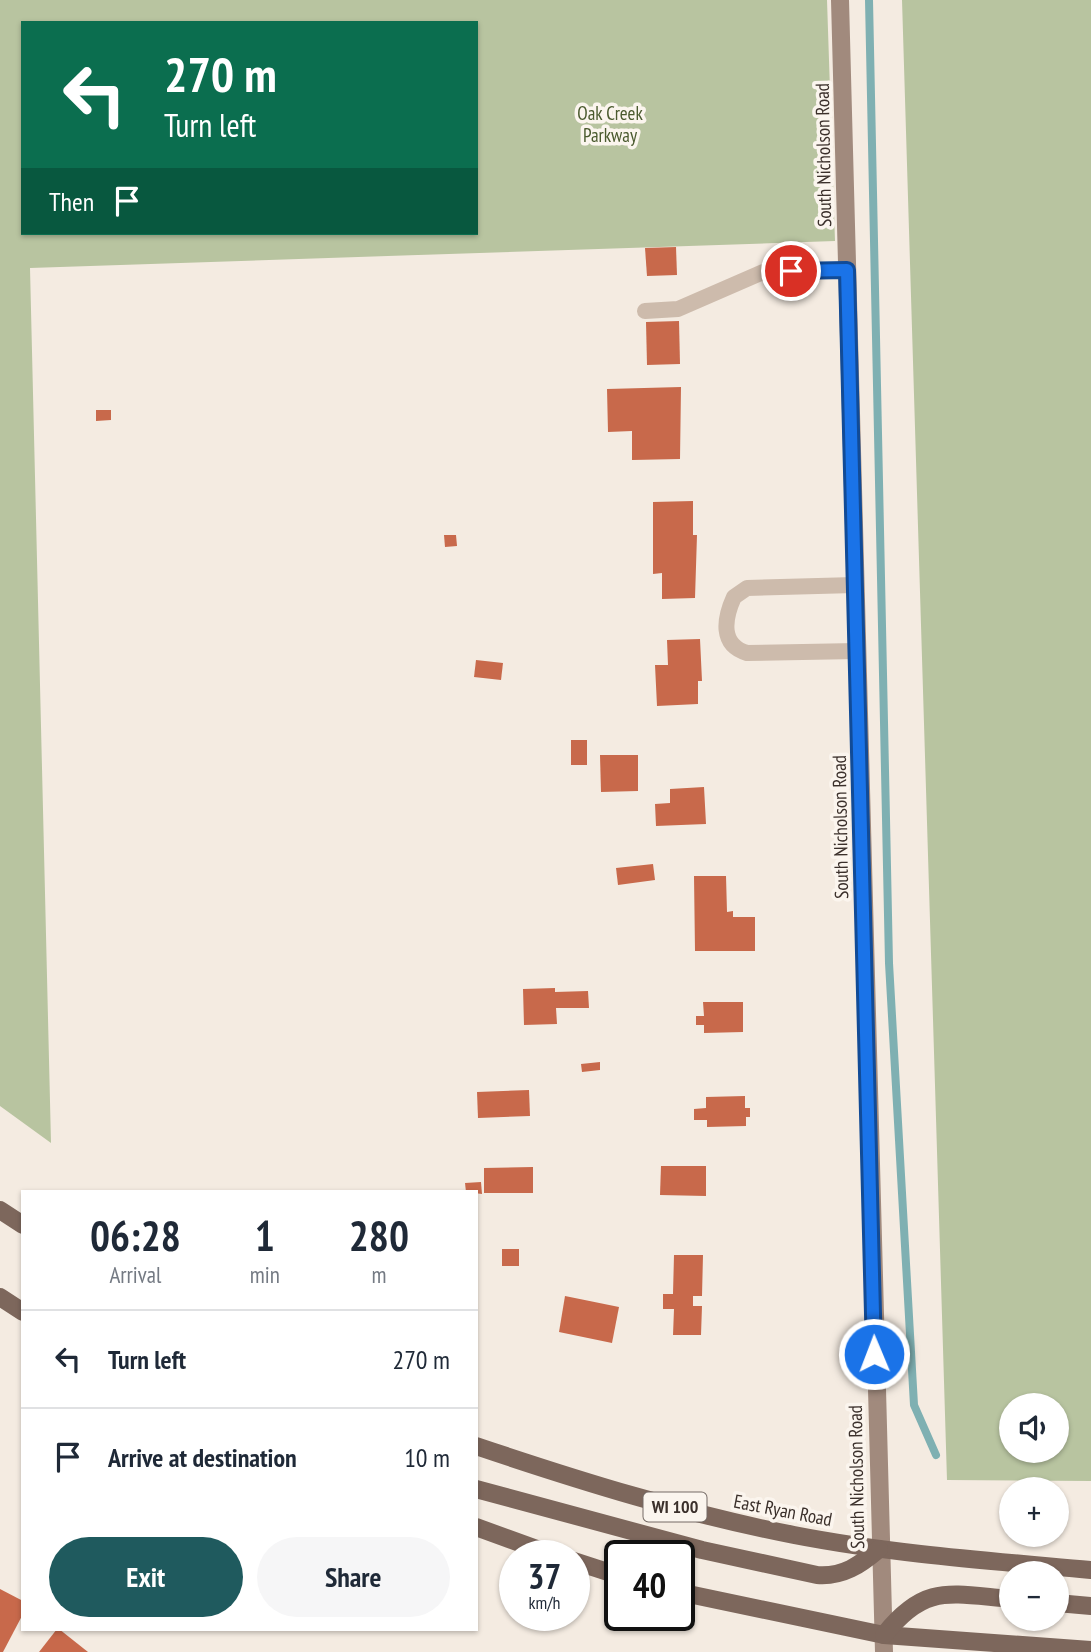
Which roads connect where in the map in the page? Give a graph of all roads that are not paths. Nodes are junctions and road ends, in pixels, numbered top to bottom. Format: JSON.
{"nodes":[{"id":1,"x":840,"y":0,"type":"edge"},
{"id":2,"x":847,"y":270,"type":"junction"},
{"id":3,"x":645,"y":311,"type":"dead end"},
{"id":4,"x":855,"y":585,"type":"junction"},
{"id":5,"x":857,"y":651,"type":"junction"},
{"id":6,"x":0,"y":1210,"type":"edge"},
{"id":7,"x":21,"y":1224,"type":"edge"},
{"id":8,"x":0,"y":1297,"type":"edge"},
{"id":9,"x":21,"y":1311,"type":"edge"},
{"id":10,"x":478,"y":1447,"type":"edge"},
{"id":11,"x":478,"y":1490,"type":"edge"},
{"id":12,"x":478,"y":1528,"type":"edge"},
{"id":13,"x":512,"y":1540,"type":"edge"},
{"id":14,"x":879,"y":1549,"type":"junction"},
{"id":15,"x":1091,"y":1570,"type":"edge"},
{"id":16,"x":695,"y":1596,"type":"edge"},
{"id":17,"x":999,"y":1598,"type":"edge"},
{"id":18,"x":1069,"y":1604,"type":"edge"},
{"id":19,"x":1091,"y":1606,"type":"edge"},
{"id":20,"x":884,"y":1644,"type":"edge"},
{"id":21,"x":1091,"y":1650,"type":"edge"}],
"edges":[{"from":1,"to":2,"type":"street","name":"South Nicholson Road"},
{"from":2,"to":3,"type":"lane"},
{"from":2,"to":4,"type":"street","name":"South Nicholson Road"},
{"from":4,"to":5,"type":"street","name":"South Nicholson Road"},
{"from":4,"to":5,"type":"lane"},
{"from":5,"to":14,"type":"street","name":"South Nicholson Road"},
{"from":6,"to":7,"type":"main road"},
{"from":8,"to":9,"type":"main road"},
{"from":10,"to":14,"type":"main road","name":"East Ryan Road","number":"WI 100"},
{"from":11,"to":14,"type":"main road"},
{"from":12,"to":13,"type":"main road"},
{"from":14,"to":15,"type":"main road","name":"East Ryan Road","number":"WI 100"},
{"from":14,"to":20,"type":"street","name":"South Nicholson Road"},
{"from":16,"to":20,"type":"main road"},
{"from":17,"to":20,"type":"main road"},
{"from":18,"to":19,"type":"main road"},
{"from":20,"to":21,"type":"main road"}]}
